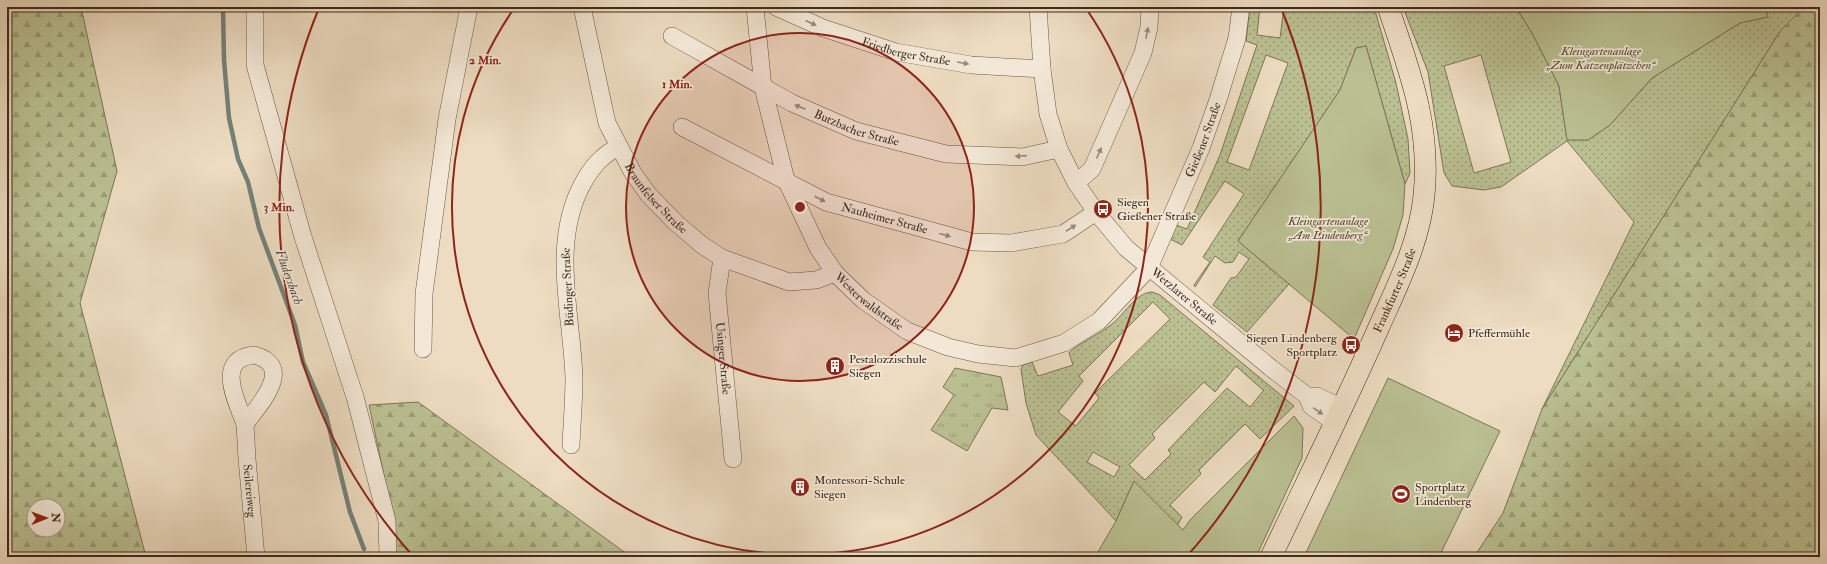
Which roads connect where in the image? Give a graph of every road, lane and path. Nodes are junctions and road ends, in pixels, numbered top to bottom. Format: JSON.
{"nodes":[{"id":1,"x":255,"y":7,"type":"edge"},
{"id":2,"x":468,"y":7,"type":"edge"},
{"id":3,"x":582,"y":7,"type":"edge"},
{"id":4,"x":755,"y":7,"type":"edge"},
{"id":5,"x":776,"y":7,"type":"edge"},
{"id":6,"x":1038,"y":7,"type":"edge"},
{"id":7,"x":1150,"y":7,"type":"edge"},
{"id":8,"x":1241,"y":7,"type":"edge"},
{"id":9,"x":1388,"y":7,"type":"edge"},
{"id":10,"x":672,"y":36,"type":"dead end"},
{"id":11,"x":1042,"y":69,"type":"junction"},
{"id":12,"x":763,"y":87,"type":"junction"},
{"id":13,"x":682,"y":127,"type":"dead end"},
{"id":14,"x":618,"y":147,"type":"junction"},
{"id":15,"x":1059,"y":149,"type":"junction"},
{"id":16,"x":786,"y":180,"type":"junction"},
{"id":17,"x":1076,"y":183,"type":"junction"},
{"id":18,"x":1096,"y":212,"type":"junction"},
{"id":19,"x":722,"y":258,"type":"junction"},
{"id":20,"x":1149,"y":268,"type":"junction"},
{"id":21,"x":835,"y":273,"type":"junction"},
{"id":22,"x":424,"y":349,"type":"dead end"},
{"id":23,"x":1339,"y":415,"type":"junction"},
{"id":24,"x":245,"y":424,"type":"dead end"},
{"id":25,"x":571,"y":445,"type":"dead end"},
{"id":26,"x":733,"y":459,"type":"dead end"},
{"id":27,"x":256,"y":557,"type":"edge"},
{"id":28,"x":388,"y":557,"type":"edge"},
{"id":29,"x":1271,"y":557,"type":"edge"}],
"edges":[{"from":1,"to":28,"type":"street"},
{"from":2,"to":22,"type":"street"},
{"from":3,"to":14,"type":"street","name":"Braunfelser Straße"},
{"from":4,"to":12,"type":"street","name":"Westerwaldstraße"},
{"from":5,"to":11,"type":"street","name":"Friedberger Straße","one_way":true},
{"from":6,"to":11,"type":"street","name":"Wetzlarer Straße"},
{"from":17,"to":7,"type":"street","one_way":true},
{"from":8,"to":20,"type":"street","name":"Gießener Straße"},
{"from":9,"to":23,"type":"main road","name":"Frankfurter Straße"},
{"from":10,"to":12,"type":"street","name":"Butzbacher Straße"},
{"from":11,"to":15,"type":"street","name":"Wetzlarer Straße"},
{"from":15,"to":12,"type":"street","name":"Butzbacher Straße","one_way":true},
{"from":12,"to":16,"type":"street","name":"Westerwaldstraße"},
{"from":13,"to":16,"type":"street","name":"Nauheimer Straße"},
{"from":14,"to":19,"type":"street","name":"Braunfelser Straße"},
{"from":14,"to":25,"type":"street","name":"Büdinger Straße"},
{"from":15,"to":17,"type":"street","name":"Wetzlarer Straße"},
{"from":16,"to":18,"type":"street","name":"Nauheimer Straße","one_way":true},
{"from":16,"to":21,"type":"street","name":"Westerwaldstraße"},
{"from":17,"to":18,"type":"street","name":"Wetzlarer Straße"},
{"from":18,"to":20,"type":"street","name":"Wetzlarer Straße"},
{"from":19,"to":21,"type":"street","name":"Braunfelser Straße"},
{"from":19,"to":26,"type":"street","name":"Usinger Straße"},
{"from":20,"to":21,"type":"street","name":"Westerwaldstraße"},
{"from":20,"to":23,"type":"street","name":"Wetzlarer Straße"},
{"from":23,"to":29,"type":"main road","name":"Frankfurter Straße"},
{"from":24,"to":27,"type":"street","name":"Seilereiweg"}]}
